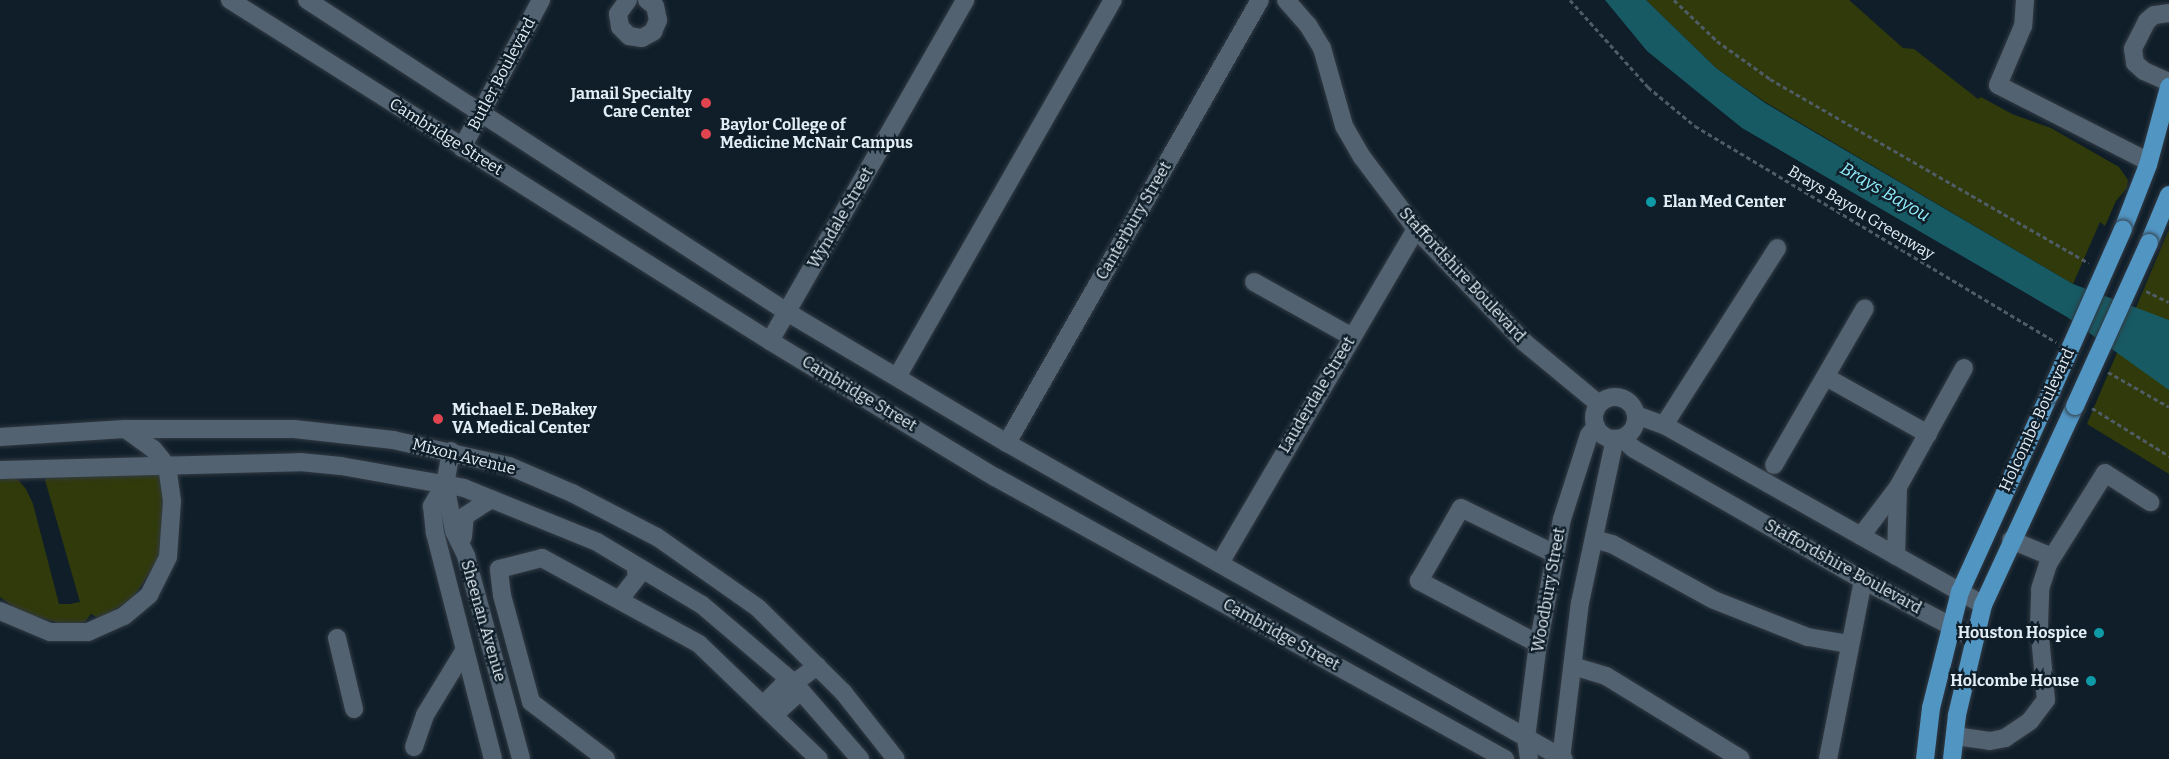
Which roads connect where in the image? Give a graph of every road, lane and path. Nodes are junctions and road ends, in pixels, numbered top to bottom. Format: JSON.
{"nodes":[{"id":1,"x":230,"y":0,"type":"edge"},
{"id":2,"x":308,"y":0,"type":"edge"},
{"id":3,"x":542,"y":0,"type":"edge"},
{"id":4,"x":647,"y":0,"type":"edge"},
{"id":5,"x":965,"y":0,"type":"edge"},
{"id":6,"x":1113,"y":0,"type":"edge"},
{"id":7,"x":1260,"y":0,"type":"edge"},
{"id":8,"x":1286,"y":0,"type":"edge"},
{"id":9,"x":1570,"y":0,"type":"edge"},
{"id":10,"x":1674,"y":0,"type":"edge"},
{"id":11,"x":2025,"y":0,"type":"edge"},
{"id":12,"x":618,"y":3,"type":"edge"},
{"id":13,"x":2169,"y":13,"type":"edge"},
{"id":14,"x":2169,"y":82,"type":"edge"},
{"id":15,"x":2169,"y":87,"type":"edge"},
{"id":16,"x":480,"y":112,"type":"junction"},
{"id":17,"x":462,"y":148,"type":"junction"},
{"id":18,"x":2149,"y":162,"type":"junction"},
{"id":19,"x":2169,"y":195,"type":"edge"},
{"id":20,"x":1416,"y":229,"type":"junction"},
{"id":21,"x":1777,"y":248,"type":"dead end"},
{"id":22,"x":2082,"y":260,"type":"dead end"},
{"id":23,"x":1254,"y":282,"type":"dead end"},
{"id":24,"x":1865,"y":308,"type":"dead end"},
{"id":25,"x":788,"y":312,"type":"junction"},
{"id":26,"x":1352,"y":338,"type":"junction"},
{"id":27,"x":770,"y":341,"type":"junction"},
{"id":28,"x":2066,"y":347,"type":"dead end"},
{"id":29,"x":1964,"y":368,"type":"dead end"},
{"id":30,"x":2107,"y":371,"type":"dead end"},
{"id":31,"x":1826,"y":376,"type":"junction"},
{"id":32,"x":897,"y":377,"type":"junction"},
{"id":33,"x":1599,"y":404,"type":"junction"},
{"id":34,"x":2083,"y":407,"type":"junction"},
{"id":35,"x":2169,"y":407,"type":"edge"},
{"id":36,"x":1636,"y":415,"type":"junction"},
{"id":37,"x":1664,"y":425,"type":"junction"},
{"id":38,"x":1596,"y":427,"type":"junction"},
{"id":39,"x":125,"y":429,"type":"junction"},
{"id":40,"x":1928,"y":434,"type":"junction"},
{"id":41,"x":0,"y":437,"type":"edge"},
{"id":42,"x":1619,"y":439,"type":"junction"},
{"id":43,"x":1007,"y":443,"type":"junction"},
{"id":44,"x":451,"y":450,"type":"junction"},
{"id":45,"x":2169,"y":456,"type":"edge"},
{"id":46,"x":1774,"y":465,"type":"dead end"},
{"id":47,"x":167,"y":466,"type":"junction"},
{"id":48,"x":0,"y":470,"type":"edge"},
{"id":49,"x":445,"y":484,"type":"junction"},
{"id":50,"x":1898,"y":487,"type":"junction"},
{"id":51,"x":491,"y":499,"type":"junction"},
{"id":52,"x":2150,"y":502,"type":"dead end"},
{"id":53,"x":1860,"y":536,"type":"junction"},
{"id":54,"x":1594,"y":539,"type":"junction"},
{"id":55,"x":2011,"y":540,"type":"junction"},
{"id":56,"x":1555,"y":554,"type":"junction"},
{"id":57,"x":466,"y":556,"type":"junction"},
{"id":58,"x":1896,"y":556,"type":"junction"},
{"id":59,"x":2052,"y":557,"type":"junction"},
{"id":60,"x":1220,"y":563,"type":"junction"},
{"id":61,"x":637,"y":569,"type":"junction"},
{"id":62,"x":1863,"y":580,"type":"junction"},
{"id":63,"x":1960,"y":592,"type":"junction"},
{"id":64,"x":623,"y":594,"type":"junction"},
{"id":65,"x":502,"y":595,"type":"junction"},
{"id":66,"x":478,"y":601,"type":"junction"},
{"id":67,"x":1983,"y":605,"type":"junction"},
{"id":68,"x":0,"y":611,"type":"edge"},
{"id":69,"x":1950,"y":626,"type":"junction"},
{"id":70,"x":338,"y":638,"type":"dead end"},
{"id":71,"x":1974,"y":638,"type":"junction"},
{"id":72,"x":1535,"y":640,"type":"junction"},
{"id":73,"x":1849,"y":644,"type":"junction"},
{"id":74,"x":464,"y":651,"type":"junction"},
{"id":75,"x":817,"y":666,"type":"junction"},
{"id":76,"x":1573,"y":666,"type":"junction"},
{"id":77,"x":794,"y":683,"type":"junction"},
{"id":78,"x":770,"y":708,"type":"junction"},
{"id":79,"x":354,"y":709,"type":"dead end"},
{"id":80,"x":1955,"y":736,"type":"junction"},
{"id":81,"x":1527,"y":738,"type":"junction"},
{"id":82,"x":414,"y":747,"type":"dead end"},
{"id":83,"x":1562,"y":758,"type":"edge"},
{"id":84,"x":493,"y":759,"type":"edge"},
{"id":85,"x":521,"y":759,"type":"edge"},
{"id":86,"x":606,"y":759,"type":"edge"},
{"id":87,"x":819,"y":759,"type":"edge"},
{"id":88,"x":860,"y":759,"type":"edge"},
{"id":89,"x":896,"y":759,"type":"edge"},
{"id":90,"x":1505,"y":759,"type":"edge"},
{"id":91,"x":1529,"y":759,"type":"edge"},
{"id":92,"x":1741,"y":759,"type":"edge"},
{"id":93,"x":1828,"y":759,"type":"edge"},
{"id":94,"x":1925,"y":759,"type":"edge"},
{"id":95,"x":1952,"y":759,"type":"edge"}],
"edges":[{"from":1,"to":17,"type":"street","name":"Cambridge Street"},
{"from":2,"to":16,"type":"street","name":"Cambridge Street"},
{"from":3,"to":16,"type":"street","name":"Butler Boulevard"},
{"from":4,"to":12,"type":"street"},
{"from":5,"to":25,"type":"street","name":"Wyndale Street"},
{"from":6,"to":32,"type":"street"},
{"from":7,"to":43,"type":"street","name":"Canterbury Street"},
{"from":8,"to":20,"type":"street","name":"Staffordshire Boulevard"},
{"from":9,"to":28,"type":"path","name":"Brays Bayou Greenway"},
{"from":10,"to":22,"type":"path"},
{"from":11,"to":18,"type":"street"},
{"from":13,"to":14,"type":"street"},
{"from":15,"to":18,"type":"main road","name":"Holcombe Boulevard"},
{"from":16,"to":17,"type":"street","name":"Butler Boulevard"},
{"from":16,"to":25,"type":"street","name":"Cambridge Street"},
{"from":17,"to":27,"type":"street","name":"Cambridge Street"},
{"from":18,"to":63,"type":"main road","name":"Holcombe Boulevard","bridge":true},
{"from":19,"to":34,"type":"main road","name":"Holcombe Boulevard","bridge":true},
{"from":20,"to":26,"type":"street","name":"Lauderdale Street"},
{"from":20,"to":33,"type":"street","name":"Staffordshire Boulevard"},
{"from":21,"to":37,"type":"street"},
{"from":23,"to":26,"type":"street"},
{"from":24,"to":31,"type":"street"},
{"from":25,"to":27,"type":"street","name":"Wyndale Street"},
{"from":25,"to":32,"type":"street","name":"Cambridge Street"},
{"from":26,"to":60,"type":"street","name":"Lauderdale Street"},
{"from":27,"to":90,"type":"street","name":"Cambridge Street"},
{"from":29,"to":40,"type":"street"},
{"from":30,"to":35,"type":"path"},
{"from":31,"to":40,"type":"street"},
{"from":31,"to":46,"type":"street"},
{"from":32,"to":43,"type":"street","name":"Cambridge Street"},
{"from":33,"to":36,"type":"street"},
{"from":33,"to":38,"type":"street"},
{"from":34,"to":45,"type":"path"},
{"from":34,"to":55,"type":"main road","name":"Holcombe Boulevard"},
{"from":36,"to":37,"type":"street"},
{"from":36,"to":42,"type":"street"},
{"from":37,"to":53,"type":"street"},
{"from":38,"to":42,"type":"street"},
{"from":38,"to":56,"type":"street","name":"Woodbury Street"},
{"from":39,"to":41,"type":"street","name":"Mixon Avenue"},
{"from":39,"to":44,"type":"street","name":"Mixon Avenue"},
{"from":39,"to":47,"type":"street"},
{"from":40,"to":50,"type":"street"},
{"from":42,"to":54,"type":"street","name":"Woodbury Street"},
{"from":42,"to":62,"type":"street","name":"Staffordshire Boulevard"},
{"from":43,"to":60,"type":"street","name":"Cambridge Street"},
{"from":44,"to":49,"type":"street","name":"Sheenan Avenue"},
{"from":44,"to":75,"type":"street","name":"Mixon Avenue"},
{"from":47,"to":48,"type":"street","name":"Mixon Avenue"},
{"from":47,"to":49,"type":"street","name":"Mixon Avenue"},
{"from":47,"to":68,"type":"street"},
{"from":49,"to":51,"type":"street","name":"Mixon Avenue"},
{"from":49,"to":57,"type":"street","name":"Sheenan Avenue"},
{"from":49,"to":74,"type":"street","name":"Sheenan Avenue"},
{"from":50,"to":53,"type":"street"},
{"from":50,"to":58,"type":"street"},
{"from":51,"to":57,"type":"street"},
{"from":51,"to":61,"type":"street","name":"Mixon Avenue"},
{"from":52,"to":59,"type":"street"},
{"from":53,"to":58,"type":"street"},
{"from":54,"to":73,"type":"street"},
{"from":54,"to":76,"type":"street","name":"Woodbury Street"},
{"from":55,"to":59,"type":"street"},
{"from":55,"to":67,"type":"main road","name":"Holcombe Boulevard"},
{"from":56,"to":72,"type":"street","name":"Woodbury Street"},
{"from":56,"to":72,"type":"street"},
{"from":57,"to":66,"type":"street","name":"Sheenan Avenue"},
{"from":58,"to":63,"type":"street"},
{"from":59,"to":80,"type":"street"},
{"from":60,"to":81,"type":"street","name":"Cambridge Street"},
{"from":61,"to":64,"type":"street"},
{"from":61,"to":77,"type":"street","name":"Mixon Avenue"},
{"from":62,"to":69,"type":"street","name":"Staffordshire Boulevard"},
{"from":62,"to":73,"type":"street"},
{"from":63,"to":67,"type":"street"},
{"from":63,"to":69,"type":"main road","name":"Holcombe Boulevard"},
{"from":64,"to":65,"type":"street"},
{"from":64,"to":78,"type":"street"},
{"from":65,"to":66,"type":"street"},
{"from":65,"to":86,"type":"street"},
{"from":66,"to":85,"type":"street","name":"Sheenan Avenue"},
{"from":67,"to":71,"type":"main road","name":"Holcombe Boulevard"},
{"from":69,"to":71,"type":"street","name":"Staffordshire Boulevard"},
{"from":69,"to":94,"type":"main road","name":"Holcombe Boulevard"},
{"from":70,"to":79,"type":"street"},
{"from":71,"to":80,"type":"main road","name":"Holcombe Boulevard"},
{"from":72,"to":81,"type":"street","name":"Woodbury Street"},
{"from":73,"to":93,"type":"street"},
{"from":74,"to":82,"type":"street"},
{"from":74,"to":84,"type":"street","name":"Sheenan Avenue"},
{"from":75,"to":77,"type":"street"},
{"from":75,"to":89,"type":"street","name":"Mixon Avenue"},
{"from":76,"to":83,"type":"street","name":"Woodbury Street"},
{"from":76,"to":92,"type":"street"},
{"from":77,"to":78,"type":"street"},
{"from":77,"to":88,"type":"street","name":"Mixon Avenue"},
{"from":78,"to":87,"type":"street"},
{"from":80,"to":95,"type":"main road","name":"Holcombe Boulevard"},
{"from":81,"to":83,"type":"street","name":"Cambridge Street"},
{"from":81,"to":91,"type":"street","name":"Woodbury Street"}]}
